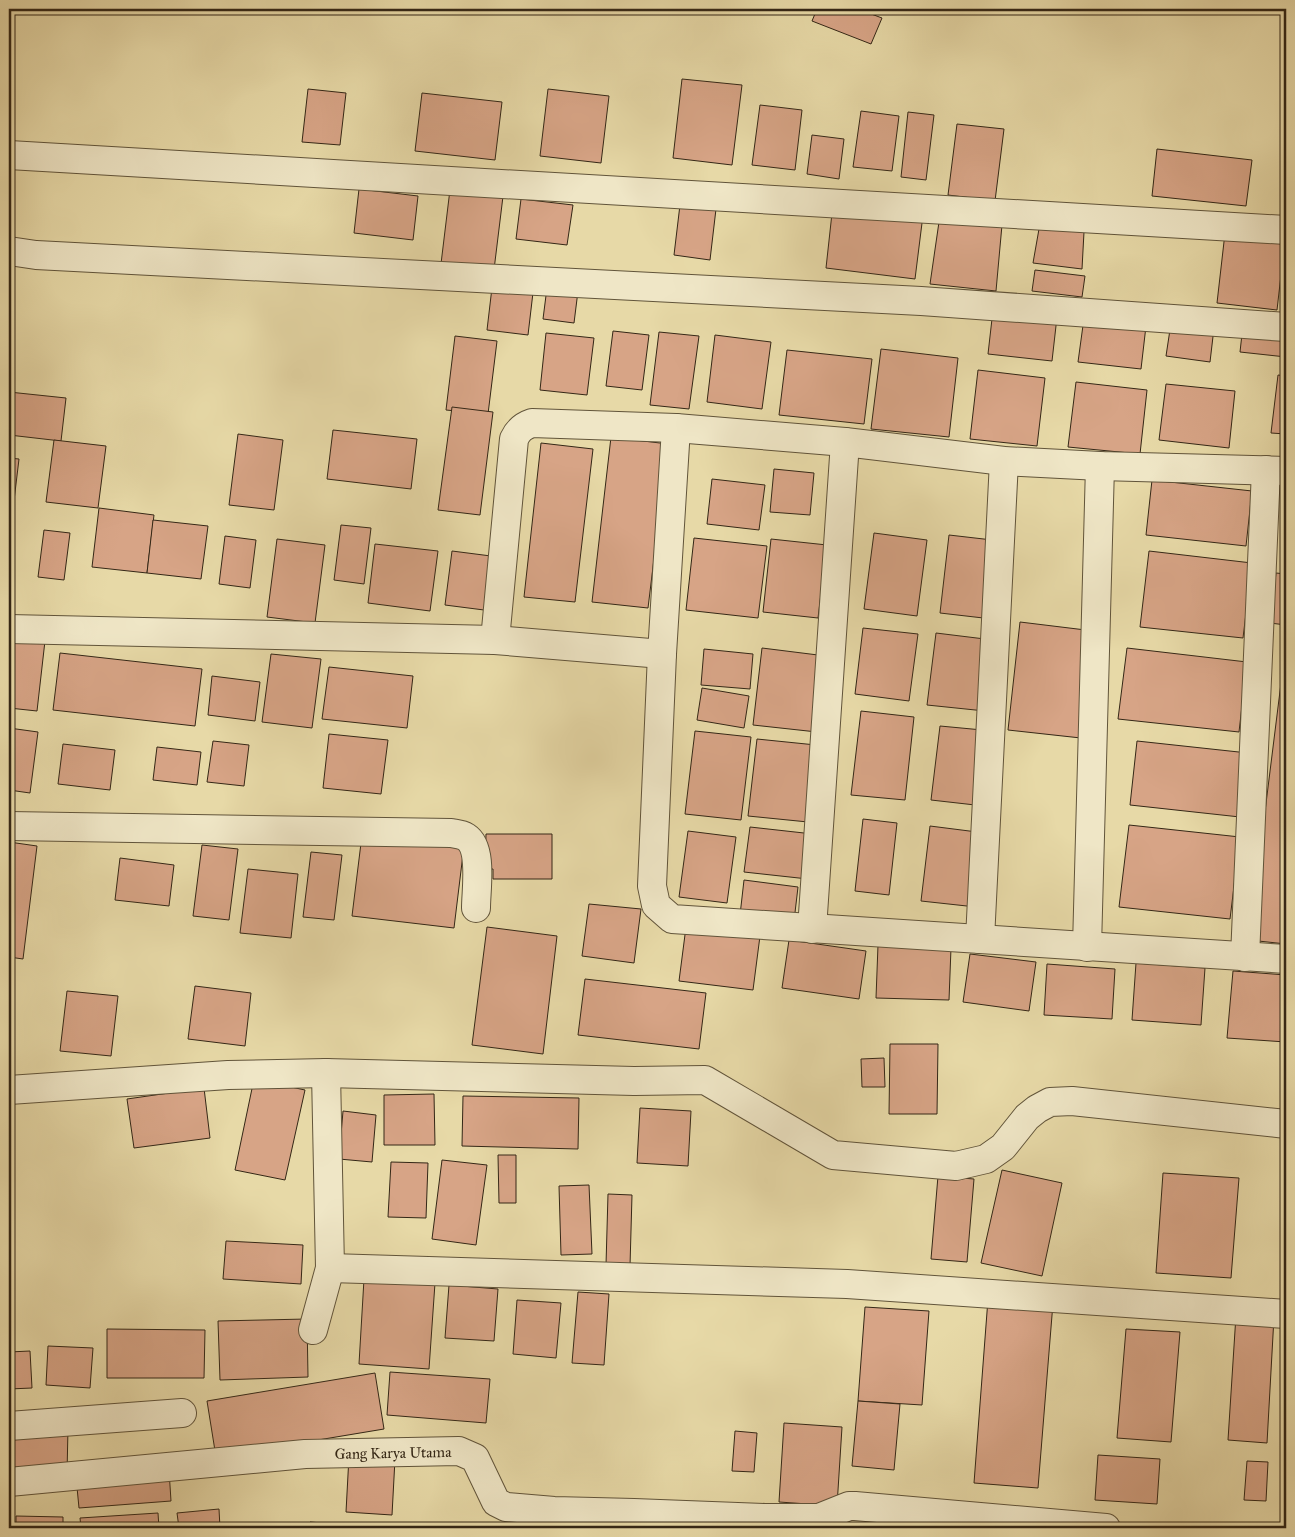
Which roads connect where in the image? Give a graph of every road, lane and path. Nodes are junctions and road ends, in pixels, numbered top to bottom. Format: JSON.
{"nodes":[{"id":1,"x":9,"y":155,"type":"edge"},
{"id":2,"x":1286,"y":230,"type":"edge"},
{"id":3,"x":9,"y":251,"type":"edge"},
{"id":4,"x":1286,"y":327,"type":"edge"},
{"id":5,"x":676,"y":428,"type":"junction"},
{"id":6,"x":845,"y":442,"type":"junction"},
{"id":7,"x":1004,"y":461,"type":"junction"},
{"id":8,"x":1100,"y":466,"type":"junction"},
{"id":9,"x":1276,"y":471,"type":"edge"},
{"id":10,"x":9,"y":628,"type":"edge"},
{"id":11,"x":495,"y":640,"type":"junction"},
{"id":12,"x":662,"y":654,"type":"junction"},
{"id":13,"x":9,"y":826,"type":"edge"},
{"id":14,"x":476,"y":908,"type":"dead end"},
{"id":15,"x":812,"y":929,"type":"junction"},
{"id":16,"x":980,"y":939,"type":"junction"},
{"id":17,"x":1087,"y":947,"type":"junction"},
{"id":18,"x":1245,"y":957,"type":"junction"},
{"id":19,"x":1286,"y":959,"type":"edge"},
{"id":20,"x":326,"y":1073,"type":"junction"},
{"id":21,"x":9,"y":1090,"type":"edge"},
{"id":22,"x":1286,"y":1124,"type":"edge"},
{"id":23,"x":330,"y":1268,"type":"junction"},
{"id":24,"x":1286,"y":1314,"type":"edge"},
{"id":25,"x":313,"y":1330,"type":"dead end"},
{"id":26,"x":182,"y":1414,"type":"dead end"},
{"id":27,"x":9,"y":1426,"type":"edge"},
{"id":28,"x":9,"y":1482,"type":"edge"},
{"id":29,"x":1106,"y":1528,"type":"edge"}],
"edges":[{"from":1,"to":2,"type":"street"},
{"from":3,"to":4,"type":"street"},
{"from":5,"to":6,"type":"street"},
{"from":5,"to":11,"type":"street"},
{"from":5,"to":12,"type":"street"},
{"from":6,"to":7,"type":"street"},
{"from":6,"to":15,"type":"street"},
{"from":7,"to":8,"type":"street"},
{"from":7,"to":16,"type":"street"},
{"from":8,"to":9,"type":"street"},
{"from":8,"to":17,"type":"street"},
{"from":9,"to":18,"type":"street"},
{"from":10,"to":11,"type":"street"},
{"from":11,"to":12,"type":"street"},
{"from":12,"to":15,"type":"street"},
{"from":13,"to":14,"type":"street"},
{"from":15,"to":16,"type":"street"},
{"from":16,"to":17,"type":"street"},
{"from":17,"to":18,"type":"street"},
{"from":18,"to":19,"type":"street"},
{"from":20,"to":21,"type":"street"},
{"from":20,"to":22,"type":"street"},
{"from":20,"to":23,"type":"street"},
{"from":23,"to":24,"type":"street"},
{"from":23,"to":25,"type":"street"},
{"from":26,"to":27,"type":"street"},
{"from":28,"to":29,"type":"street","name":"Gang Karya Utama"}]}
